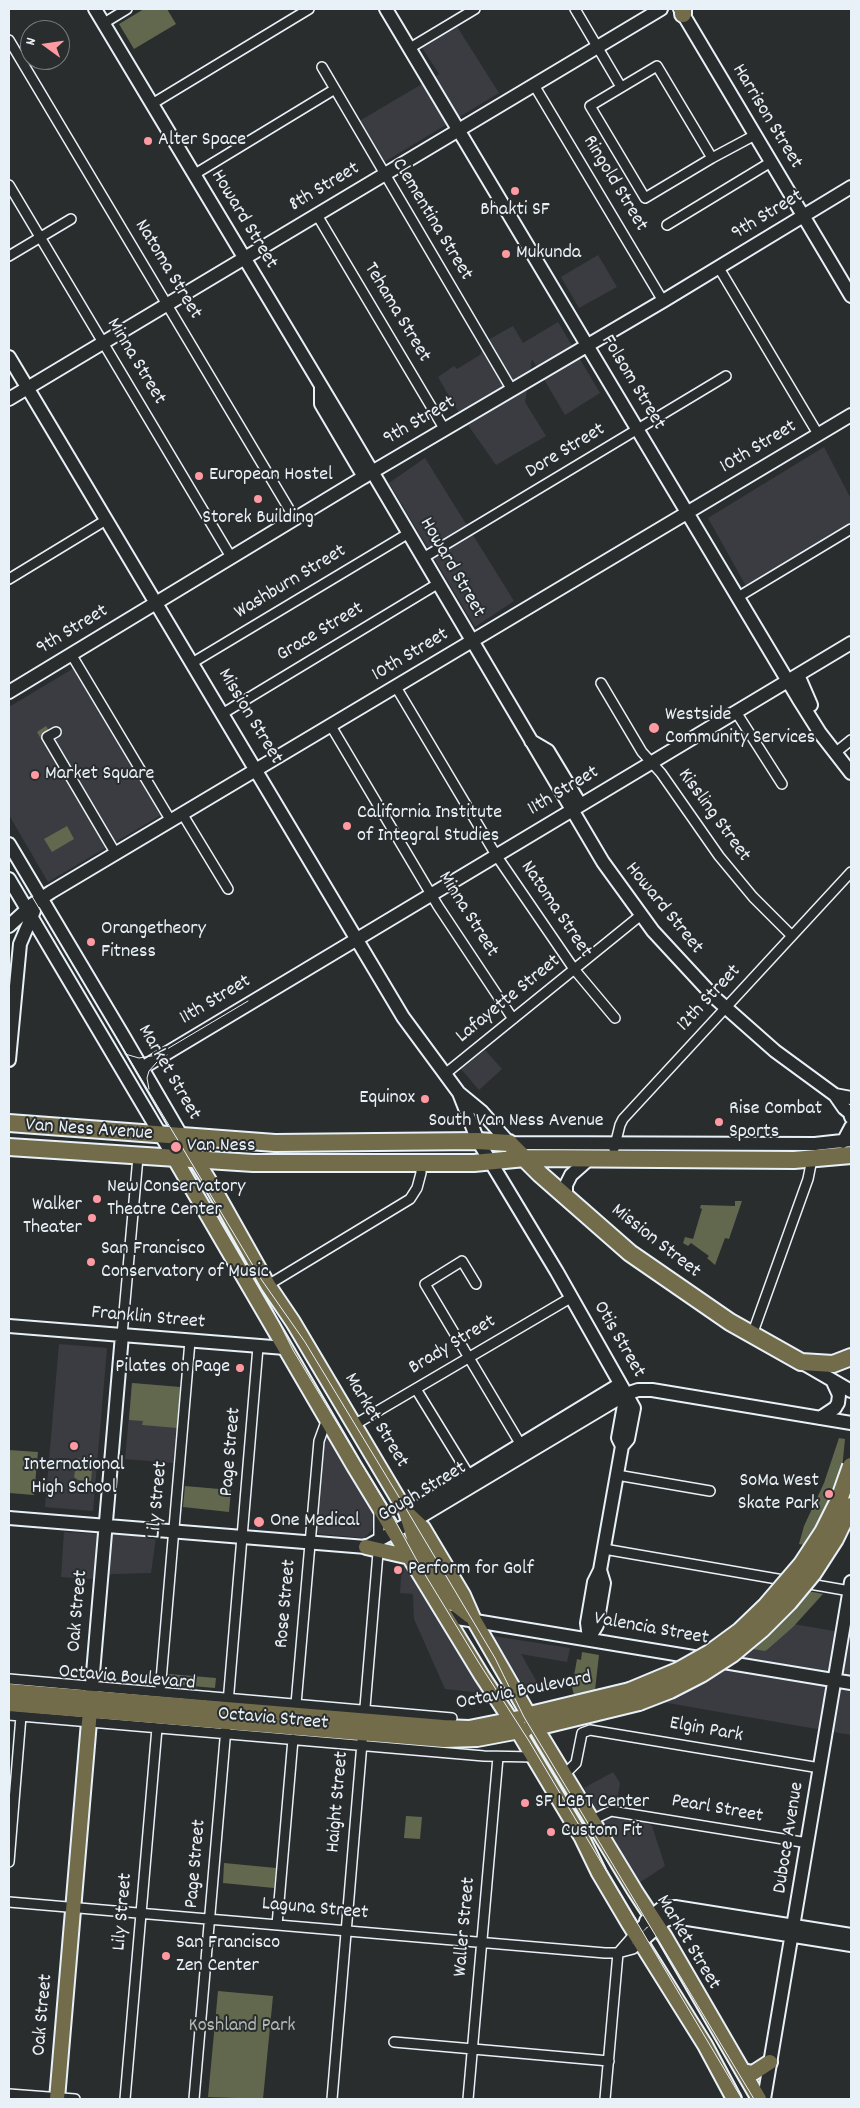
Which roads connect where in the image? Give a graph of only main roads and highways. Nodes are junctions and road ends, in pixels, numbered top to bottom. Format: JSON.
{"nodes":[{"id":1,"x":96,"y":9,"type":"edge"},
{"id":2,"x":386,"y":9,"type":"edge"},
{"id":3,"x":661,"y":9,"type":"edge"},
{"id":4,"x":682,"y":11,"type":"edge"},
{"id":5,"x":459,"y":130,"type":"junction"},
{"id":6,"x":851,"y":187,"type":"edge"},
{"id":7,"x":803,"y":216,"type":"junction"},
{"id":8,"x":245,"y":258,"type":"junction"},
{"id":9,"x":851,"y":296,"type":"edge"},
{"id":10,"x":587,"y":345,"type":"junction"},
{"id":11,"x":9,"y":357,"type":"edge"},
{"id":12,"x":27,"y":388,"type":"junction"},
{"id":13,"x":9,"y":399,"type":"edge"},
{"id":14,"x":851,"y":415,"type":"edge"},
{"id":15,"x":368,"y":474,"type":"junction"},
{"id":16,"x":691,"y":510,"type":"junction"},
{"id":17,"x":156,"y":603,"type":"junction"},
{"id":18,"x":472,"y":642,"type":"junction"},
{"id":19,"x":851,"y":643,"type":"edge"},
{"id":20,"x":793,"y":678,"type":"junction"},
{"id":21,"x":9,"y":692,"type":"edge"},
{"id":22,"x":256,"y":771,"type":"junction"},
{"id":23,"x":851,"y":773,"type":"edge"},
{"id":24,"x":572,"y":809,"type":"junction"},
{"id":25,"x":9,"y":844,"type":"edge"},
{"id":26,"x":9,"y":879,"type":"edge"},
{"id":27,"x":41,"y":898,"type":"junction"},
{"id":28,"x":30,"y":912,"type":"junction"},
{"id":29,"x":9,"y":926,"type":"edge"},
{"id":30,"x":356,"y":939,"type":"junction"},
{"id":31,"x":9,"y":1060,"type":"edge"},
{"id":32,"x":142,"y":1068,"type":"junction"},
{"id":33,"x":459,"y":1093,"type":"junction"},
{"id":34,"x":835,"y":1095,"type":"junction"},
{"id":35,"x":851,"y":1098,"type":"edge"},
{"id":36,"x":851,"y":1117,"type":"edge"},
{"id":37,"x":9,"y":1123,"type":"edge"},
{"id":38,"x":851,"y":1127,"type":"edge"},
{"id":39,"x":160,"y":1134,"type":"junction"},
{"id":40,"x":181,"y":1135,"type":"junction"},
{"id":41,"x":478,"y":1141,"type":"junction"},
{"id":42,"x":509,"y":1143,"type":"junction"},
{"id":43,"x":793,"y":1144,"type":"junction"},
{"id":44,"x":849,"y":1145,"type":"edge"},
{"id":45,"x":9,"y":1147,"type":"edge"},
{"id":46,"x":614,"y":1152,"type":"junction"},
{"id":47,"x":814,"y":1152,"type":"junction"},
{"id":48,"x":525,"y":1158,"type":"junction"},
{"id":49,"x":175,"y":1159,"type":"junction"},
{"id":50,"x":589,"y":1159,"type":"junction"},
{"id":51,"x":197,"y":1160,"type":"junction"},
{"id":52,"x":762,"y":1160,"type":"junction"},
{"id":53,"x":491,"y":1161,"type":"junction"},
{"id":54,"x":566,"y":1196,"type":"junction"},
{"id":55,"x":9,"y":1326,"type":"edge"},
{"id":56,"x":122,"y":1335,"type":"junction"},
{"id":57,"x":285,"y":1348,"type":"junction"},
{"id":58,"x":851,"y":1358,"type":"edge"},
{"id":59,"x":801,"y":1362,"type":"junction"},
{"id":60,"x":833,"y":1382,"type":"junction"},
{"id":61,"x":623,"y":1389,"type":"junction"},
{"id":62,"x":851,"y":1391,"type":"edge"},
{"id":63,"x":820,"y":1418,"type":"junction"},
{"id":64,"x":851,"y":1423,"type":"edge"},
{"id":65,"x":335,"y":1431,"type":"junction"},
{"id":66,"x":851,"y":1466,"type":"edge"},
{"id":67,"x":472,"y":1480,"type":"junction"},
{"id":68,"x":851,"y":1506,"type":"edge"},
{"id":69,"x":408,"y":1515,"type":"junction"},
{"id":70,"x":9,"y":1518,"type":"edge"},
{"id":71,"x":106,"y":1526,"type":"junction"},
{"id":72,"x":851,"y":1529,"type":"edge"},
{"id":73,"x":395,"y":1532,"type":"junction"},
{"id":74,"x":375,"y":1546,"type":"junction"},
{"id":75,"x":410,"y":1557,"type":"junction"},
{"id":76,"x":851,"y":1587,"type":"edge"},
{"id":77,"x":445,"y":1616,"type":"junction"},
{"id":78,"x":474,"y":1620,"type":"junction"},
{"id":79,"x":589,"y":1638,"type":"junction"},
{"id":80,"x":835,"y":1680,"type":"junction"},
{"id":81,"x":851,"y":1683,"type":"edge"},
{"id":82,"x":9,"y":1691,"type":"edge"},
{"id":83,"x":635,"y":1696,"type":"junction"},
{"id":84,"x":9,"y":1704,"type":"edge"},
{"id":85,"x":91,"y":1704,"type":"junction"},
{"id":86,"x":452,"y":1718,"type":"road end"},
{"id":87,"x":533,"y":1721,"type":"junction"},
{"id":88,"x":514,"y":1726,"type":"junction"},
{"id":89,"x":363,"y":1727,"type":"junction"},
{"id":90,"x":470,"y":1728,"type":"junction"},
{"id":91,"x":646,"y":1929,"type":"junction"},
{"id":92,"x":793,"y":1931,"type":"junction"},
{"id":93,"x":851,"y":1935,"type":"edge"},
{"id":94,"x":851,"y":1945,"type":"edge"},
{"id":95,"x":705,"y":2045,"type":"junction"},
{"id":96,"x":770,"y":2062,"type":"junction"},
{"id":97,"x":742,"y":2071,"type":"junction"},
{"id":98,"x":57,"y":2098,"type":"edge"},
{"id":99,"x":734,"y":2099,"type":"edge"},
{"id":100,"x":742,"y":2099,"type":"edge"},
{"id":101,"x":759,"y":2099,"type":"edge"},
{"id":102,"x":764,"y":2099,"type":"edge"}],
"edges":[{"from":1,"to":8,"type":"main road","name":"Howard Street"},
{"from":2,"to":5,"type":"main road","name":"Folsom Street"},
{"from":3,"to":5,"type":"main road","name":"8th Street"},
{"from":4,"to":7,"type":"main road","name":"Harrison Street"},
{"from":5,"to":8,"type":"main road","name":"8th Street"},
{"from":5,"to":10,"type":"main road","name":"Folsom Street"},
{"from":6,"to":7,"type":"main road","name":"9th Street"},
{"from":7,"to":9,"type":"main road","name":"Harrison Street"},
{"from":7,"to":10,"type":"main road","name":"9th Street"},
{"from":8,"to":12,"type":"main road","name":"8th Street"},
{"from":8,"to":15,"type":"main road","name":"Howard Street"},
{"from":10,"to":15,"type":"main road","name":"9th Street"},
{"from":10,"to":16,"type":"main road","name":"Folsom Street"},
{"from":11,"to":12,"type":"main road","name":"Mission Street"},
{"from":12,"to":13,"type":"main road","name":"8th Street"},
{"from":12,"to":17,"type":"main road","name":"Mission Street"},
{"from":14,"to":16,"type":"main road","name":"10th Street"},
{"from":15,"to":17,"type":"main road","name":"9th Street"},
{"from":15,"to":18,"type":"main road","name":"Howard Street"},
{"from":16,"to":18,"type":"main road","name":"10th Street"},
{"from":16,"to":20,"type":"main road","name":"Folsom Street"},
{"from":17,"to":21,"type":"main road","name":"9th Street"},
{"from":17,"to":22,"type":"main road","name":"Mission Street"},
{"from":18,"to":22,"type":"main road","name":"10th Street"},
{"from":18,"to":24,"type":"main road","name":"Howard Street"},
{"from":19,"to":20,"type":"main road","name":"11th Street"},
{"from":20,"to":23,"type":"main road","name":"Folsom Street"},
{"from":20,"to":24,"type":"main road","name":"11th Street"},
{"from":22,"to":27,"type":"main road","name":"10th Street"},
{"from":22,"to":30,"type":"main road","name":"Mission Street"},
{"from":24,"to":30,"type":"main road","name":"11th Street"},
{"from":24,"to":34,"type":"main road","name":"Howard Street"},
{"from":25,"to":27,"type":"main road","name":"Market Street"},
{"from":26,"to":28,"type":"main road","name":"Market Street"},
{"from":27,"to":28,"type":"main road","name":"10th Street"},
{"from":27,"to":32,"type":"main road","name":"Market Street"},
{"from":28,"to":29,"type":"main road","name":"10th Street"},
{"from":28,"to":31,"type":"main road"},
{"from":28,"to":39,"type":"main road","name":"Market Street"},
{"from":30,"to":32,"type":"main road","name":"11th Street"},
{"from":30,"to":33,"type":"main road","name":"Mission Street"},
{"from":32,"to":40,"type":"main road","name":"Market Street"},
{"from":33,"to":41,"type":"main road","name":"Mission Street"},
{"from":33,"to":42,"type":"main road","name":"Mission Street"},
{"from":34,"to":35,"type":"main road","name":"Howard Street"},
{"from":34,"to":36,"type":"main road","name":"Howard Street"},
{"from":37,"to":39,"type":"highway","name":"Van Ness Avenue"},
{"from":38,"to":44,"type":"main road"},
{"from":39,"to":40,"type":"highway","name":"Van Ness Avenue"},
{"from":39,"to":49,"type":"main road","name":"Market Street"},
{"from":40,"to":41,"type":"highway","name":"South Van Ness Avenue"},
{"from":40,"to":51,"type":"main road","name":"Market Street"},
{"from":41,"to":42,"type":"highway","name":"South Van Ness Avenue"},
{"from":41,"to":53,"type":"main road","name":"Mission Street"},
{"from":42,"to":46,"type":"main road","name":"South Van Ness Avenue"},
{"from":42,"to":48,"type":"highway","name":"Mission Street"},
{"from":43,"to":46,"type":"main road","name":"South Van Ness Avenue"},
{"from":43,"to":47,"type":"main road","name":"South Van Ness Avenue"},
{"from":43,"to":52,"type":"main road"},
{"from":44,"to":47,"type":"highway","name":"South Van Ness Avenue"},
{"from":45,"to":49,"type":"highway","name":"Van Ness Avenue"},
{"from":46,"to":50,"type":"highway","name":"South Van Ness Avenue"},
{"from":46,"to":52,"type":"highway","name":"South Van Ness Avenue"},
{"from":47,"to":52,"type":"highway","name":"South Van Ness Avenue"},
{"from":48,"to":50,"type":"highway","name":"South Van Ness Avenue"},
{"from":48,"to":53,"type":"highway","name":"South Van Ness Avenue"},
{"from":48,"to":54,"type":"highway","name":"Mission Street"},
{"from":49,"to":51,"type":"highway","name":"Van Ness Avenue"},
{"from":49,"to":57,"type":"main road","name":"Market Street"},
{"from":50,"to":54,"type":"main road"},
{"from":51,"to":53,"type":"highway","name":"South Van Ness Avenue"},
{"from":51,"to":69,"type":"main road","name":"Market Street"},
{"from":53,"to":61,"type":"main road","name":"Otis Street"},
{"from":54,"to":59,"type":"highway","name":"Mission Street"},
{"from":55,"to":56,"type":"main road","name":"Franklin Street"},
{"from":56,"to":57,"type":"main road","name":"Franklin Street"},
{"from":56,"to":71,"type":"main road","name":"Oak Street"},
{"from":57,"to":65,"type":"main road","name":"Market Street"},
{"from":57,"to":69,"type":"main road","name":"Market Street"},
{"from":58,"to":59,"type":"highway"},
{"from":59,"to":60,"type":"main road","name":"Mission Street"},
{"from":60,"to":62,"type":"main road","name":"Mission Street"},
{"from":60,"to":63,"type":"main road"},
{"from":61,"to":63,"type":"main road","name":"Otis Street"},
{"from":61,"to":67,"type":"main road","name":"Gough Street"},
{"from":61,"to":67,"type":"main road","name":"Gough Street"},
{"from":61,"to":79,"type":"main road"},
{"from":63,"to":64,"type":"main road","name":"Otis Street"},
{"from":65,"to":73,"type":"main road","name":"Market Street"},
{"from":65,"to":73,"type":"main road","name":"Market Street"},
{"from":66,"to":83,"type":"highway","name":"Octavia Boulevard","bridge":true},
{"from":67,"to":69,"type":"main road","name":"Gough Street"},
{"from":68,"to":72,"type":"main road"},
{"from":68,"to":83,"type":"highway","name":"Octavia Boulevard","bridge":true},
{"from":69,"to":73,"type":"main road","name":"Gough Street"},
{"from":69,"to":78,"type":"main road","name":"Market Street"},
{"from":70,"to":71,"type":"main road","name":"Gough Street"},
{"from":71,"to":74,"type":"main road","name":"Gough Street"},
{"from":71,"to":85,"type":"main road","name":"Oak Street"},
{"from":73,"to":74,"type":"main road","name":"Gough Street"},
{"from":73,"to":75,"type":"main road","name":"Market Street"},
{"from":74,"to":75,"type":"main road"},
{"from":75,"to":77,"type":"main road","name":"Market Street"},
{"from":76,"to":80,"type":"main road","name":"Duboce Avenue"},
{"from":77,"to":78,"type":"main road","name":"Valencia Street"},
{"from":77,"to":88,"type":"main road","name":"Market Street"},
{"from":78,"to":79,"type":"main road","name":"Valencia Street"},
{"from":78,"to":87,"type":"main road","name":"Market Street"},
{"from":79,"to":80,"type":"main road","name":"Valencia Street"},
{"from":80,"to":81,"type":"main road","name":"Valencia Street"},
{"from":80,"to":92,"type":"main road","name":"Duboce Avenue"},
{"from":82,"to":85,"type":"main road","name":"Octavia Boulevard"},
{"from":83,"to":87,"type":"highway","name":"Octavia Boulevard"},
{"from":84,"to":85,"type":"main road","name":"Octavia Boulevard"},
{"from":85,"to":89,"type":"main road","name":"Octavia Boulevard"},
{"from":85,"to":98,"type":"main road","name":"Oak Street"},
{"from":86,"to":90,"type":"main road"},
{"from":87,"to":88,"type":"main road","name":"Octavia Boulevard"},
{"from":87,"to":91,"type":"main road","name":"Market Street"},
{"from":88,"to":89,"type":"main road","name":"Octavia Boulevard"},
{"from":88,"to":90,"type":"main road","name":"Octavia Boulevard"},
{"from":88,"to":91,"type":"main road","name":"Market Street"},
{"from":89,"to":90,"type":"main road","name":"Octavia Boulevard"},
{"from":91,"to":92,"type":"main road"},
{"from":91,"to":95,"type":"main road","name":"Market Street"},
{"from":91,"to":97,"type":"main road","name":"Market Street"},
{"from":92,"to":93,"type":"main road"},
{"from":92,"to":94,"type":"main road"},
{"from":92,"to":96,"type":"main road","name":"Duboce Avenue"},
{"from":95,"to":99,"type":"main road","name":"Market Street"},
{"from":95,"to":100,"type":"main road","name":"Market Street"},
{"from":96,"to":97,"type":"main road"},
{"from":96,"to":102,"type":"main road","name":"Duboce Avenue"},
{"from":97,"to":101,"type":"main road","name":"Market Street"}]}
